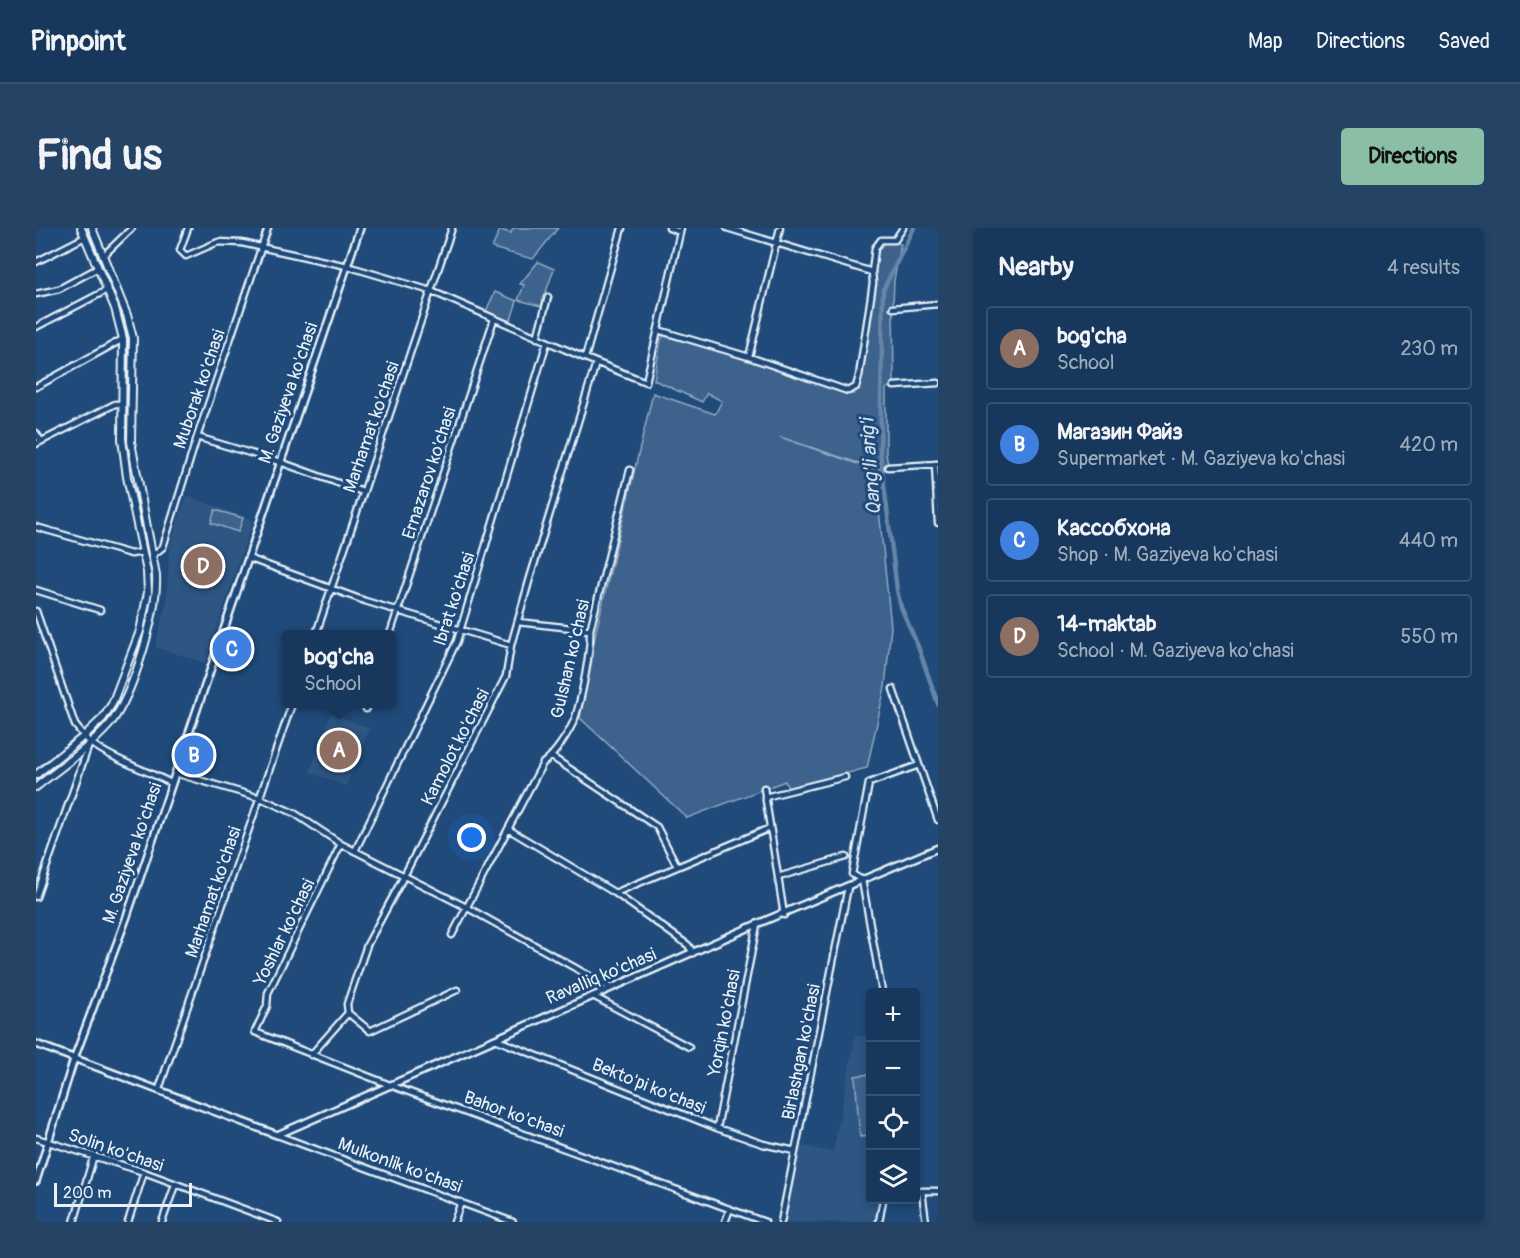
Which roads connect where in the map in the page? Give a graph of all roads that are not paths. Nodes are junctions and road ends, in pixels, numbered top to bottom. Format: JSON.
{"nodes":[{"id":1,"x":81,"y":228,"type":"edge"},
{"id":2,"x":92,"y":228,"type":"edge"},
{"id":3,"x":132,"y":228,"type":"edge"},
{"id":4,"x":188,"y":228,"type":"edge"},
{"id":5,"x":268,"y":228,"type":"edge"},
{"id":6,"x":360,"y":228,"type":"edge"},
{"id":7,"x":452,"y":228,"type":"edge"},
{"id":8,"x":622,"y":228,"type":"edge"},
{"id":9,"x":669,"y":228,"type":"edge"},
{"id":10,"x":727,"y":228,"type":"edge"},
{"id":11,"x":780,"y":228,"type":"edge"},
{"id":12,"x":903,"y":228,"type":"edge"},
{"id":13,"x":681,"y":230,"type":"edge"},
{"id":14,"x":85,"y":237,"type":"junction"},
{"id":15,"x":775,"y":243,"type":"junction"},
{"id":16,"x":262,"y":246,"type":"junction"},
{"id":17,"x":103,"y":256,"type":"junction"},
{"id":18,"x":36,"y":262,"type":"edge"},
{"id":19,"x":347,"y":266,"type":"junction"},
{"id":20,"x":98,"y":268,"type":"junction"},
{"id":21,"x":872,"y":272,"type":"junction"},
{"id":22,"x":107,"y":290,"type":"junction"},
{"id":23,"x":431,"y":291,"type":"junction"},
{"id":24,"x":36,"y":294,"type":"edge"},
{"id":25,"x":548,"y":297,"type":"dead end"},
{"id":26,"x":938,"y":304,"type":"edge"},
{"id":27,"x":893,"y":308,"type":"dead end"},
{"id":28,"x":494,"y":319,"type":"junction"},
{"id":29,"x":36,"y":327,"type":"edge"},
{"id":30,"x":658,"y":330,"type":"junction"},
{"id":31,"x":537,"y":338,"type":"junction"},
{"id":32,"x":123,"y":339,"type":"junction"},
{"id":33,"x":547,"y":342,"type":"junction"},
{"id":34,"x":748,"y":357,"type":"junction"},
{"id":35,"x":585,"y":358,"type":"junction"},
{"id":36,"x":596,"y":363,"type":"junction"},
{"id":37,"x":938,"y":383,"type":"edge"},
{"id":38,"x":894,"y":386,"type":"dead end"},
{"id":39,"x":36,"y":387,"type":"edge"},
{"id":40,"x":122,"y":404,"type":"junction"},
{"id":41,"x":36,"y":433,"type":"edge"},
{"id":42,"x":197,"y":437,"type":"junction"},
{"id":43,"x":38,"y":443,"type":"edge"},
{"id":44,"x":280,"y":462,"type":"junction"},
{"id":45,"x":936,"y":464,"type":"edge"},
{"id":46,"x":888,"y":467,"type":"dead end"},
{"id":47,"x":630,"y":470,"type":"dead end"},
{"id":48,"x":363,"y":492,"type":"junction"},
{"id":49,"x":938,"y":524,"type":"edge"},
{"id":50,"x":36,"y":527,"type":"edge"},
{"id":51,"x":143,"y":552,"type":"junction"},
{"id":52,"x":153,"y":555,"type":"junction"},
{"id":53,"x":248,"y":558,"type":"junction"},
{"id":54,"x":332,"y":588,"type":"junction"},
{"id":55,"x":36,"y":590,"type":"edge"},
{"id":56,"x":100,"y":610,"type":"dead end"},
{"id":57,"x":398,"y":610,"type":"junction"},
{"id":58,"x":36,"y":611,"type":"edge"},
{"id":59,"x":518,"y":622,"type":"junction"},
{"id":60,"x":460,"y":628,"type":"junction"},
{"id":61,"x":317,"y":630,"type":"edge"},
{"id":62,"x":391,"y":630,"type":"edge"},
{"id":63,"x":590,"y":630,"type":"junction"},
{"id":64,"x":511,"y":645,"type":"junction"},
{"id":65,"x":893,"y":689,"type":"dead end"},
{"id":66,"x":291,"y":708,"type":"edge"},
{"id":67,"x":84,"y":736,"type":"junction"},
{"id":68,"x":90,"y":743,"type":"junction"},
{"id":69,"x":552,"y":757,"type":"junction"},
{"id":70,"x":919,"y":765,"type":"junction"},
{"id":71,"x":175,"y":773,"type":"junction"},
{"id":72,"x":36,"y":775,"type":"edge"},
{"id":73,"x":845,"y":777,"type":"dead end"},
{"id":74,"x":171,"y":783,"type":"junction"},
{"id":75,"x":36,"y":787,"type":"edge"},
{"id":76,"x":764,"y":788,"type":"dead end"},
{"id":77,"x":765,"y":797,"type":"junction"},
{"id":78,"x":260,"y":798,"type":"junction"},
{"id":79,"x":938,"y":820,"type":"edge"},
{"id":80,"x":770,"y":828,"type":"junction"},
{"id":81,"x":508,"y":829,"type":"junction"},
{"id":82,"x":341,"y":844,"type":"junction"},
{"id":83,"x":938,"y":848,"type":"edge"},
{"id":84,"x":355,"y":851,"type":"junction"},
{"id":85,"x":846,"y":856,"type":"dead end"},
{"id":86,"x":677,"y":866,"type":"junction"},
{"id":87,"x":404,"y":876,"type":"junction"},
{"id":88,"x":778,"y":877,"type":"junction"},
{"id":89,"x":862,"y":880,"type":"junction"},
{"id":90,"x":848,"y":887,"type":"junction"},
{"id":91,"x":615,"y":893,"type":"junction"},
{"id":92,"x":36,"y":897,"type":"edge"},
{"id":93,"x":468,"y":908,"type":"junction"},
{"id":94,"x":784,"y":915,"type":"junction"},
{"id":95,"x":757,"y":924,"type":"junction"},
{"id":96,"x":452,"y":935,"type":"dead end"},
{"id":97,"x":693,"y":953,"type":"junction"},
{"id":98,"x":611,"y":988,"type":"junction"},
{"id":99,"x":881,"y":988,"type":"edge"},
{"id":100,"x":457,"y":990,"type":"dead end"},
{"id":101,"x":593,"y":996,"type":"junction"},
{"id":102,"x":348,"y":1013,"type":"junction"},
{"id":103,"x":255,"y":1032,"type":"joint"},
{"id":104,"x":495,"y":1039,"type":"junction"},
{"id":105,"x":36,"y":1044,"type":"edge"},
{"id":106,"x":688,"y":1047,"type":"dead end"},
{"id":107,"x":311,"y":1055,"type":"junction"},
{"id":108,"x":74,"y":1059,"type":"junction"},
{"id":109,"x":390,"y":1085,"type":"junction"},
{"id":110,"x":159,"y":1089,"type":"junction"},
{"id":111,"x":717,"y":1128,"type":"junction"},
{"id":112,"x":278,"y":1135,"type":"junction"},
{"id":113,"x":36,"y":1138,"type":"edge"},
{"id":114,"x":48,"y":1142,"type":"junction"},
{"id":115,"x":795,"y":1151,"type":"junction"},
{"id":116,"x":94,"y":1155,"type":"junction"},
{"id":117,"x":144,"y":1172,"type":"junction"},
{"id":118,"x":36,"y":1181,"type":"edge"},
{"id":119,"x":175,"y":1185,"type":"junction"},
{"id":120,"x":938,"y":1191,"type":"edge"},
{"id":121,"x":920,"y":1192,"type":"edge"},
{"id":122,"x":920,"y":1196,"type":"edge"},
{"id":123,"x":461,"y":1202,"type":"junction"},
{"id":124,"x":882,"y":1204,"type":"edge"},
{"id":125,"x":730,"y":1209,"type":"junction"},
{"id":126,"x":74,"y":1222,"type":"edge"},
{"id":127,"x":128,"y":1222,"type":"edge"},
{"id":128,"x":162,"y":1222,"type":"edge"},
{"id":129,"x":278,"y":1222,"type":"edge"},
{"id":130,"x":454,"y":1222,"type":"edge"},
{"id":131,"x":513,"y":1222,"type":"edge"},
{"id":132,"x":725,"y":1222,"type":"edge"},
{"id":133,"x":765,"y":1222,"type":"edge"},
{"id":134,"x":781,"y":1222,"type":"edge"},
{"id":135,"x":879,"y":1222,"type":"edge"},
{"id":136,"x":926,"y":1222,"type":"edge"}],
"edges":[{"from":1,"to":14,"type":"main road"},
{"from":2,"to":17,"type":"main road"},
{"from":3,"to":17,"type":"street"},
{"from":4,"to":16,"type":"street"},
{"from":5,"to":16,"type":"street","name":"Muborak ko'chasi"},
{"from":6,"to":19,"type":"street","name":"M. Gaziyeva ko'chasi"},
{"from":7,"to":23,"type":"street","name":"Marhamat ko'chasi"},
{"from":8,"to":35,"type":"street"},
{"from":9,"to":13,"type":"street"},
{"from":10,"to":15,"type":"street"},
{"from":11,"to":15,"type":"street"},
{"from":12,"to":21,"type":"street"},
{"from":13,"to":30,"type":"street"},
{"from":14,"to":18,"type":"street"},
{"from":14,"to":20,"type":"main road"},
{"from":15,"to":21,"type":"street"},
{"from":15,"to":34,"type":"street"},
{"from":16,"to":19,"type":"street"},
{"from":16,"to":42,"type":"street","name":"Muborak ko'chasi"},
{"from":17,"to":52,"type":"main road"},
{"from":19,"to":23,"type":"street"},
{"from":19,"to":44,"type":"street","name":"M. Gaziyeva ko'chasi"},
{"from":20,"to":22,"type":"main road"},
{"from":20,"to":24,"type":"street"},
{"from":21,"to":34,"type":"street"},
{"from":22,"to":29,"type":"street"},
{"from":22,"to":32,"type":"main road"},
{"from":23,"to":28,"type":"street"},
{"from":23,"to":48,"type":"street","name":"Marhamat ko'chasi"},
{"from":25,"to":31,"type":"street"},
{"from":26,"to":27,"type":"street"},
{"from":28,"to":31,"type":"street"},
{"from":28,"to":57,"type":"street","name":"Ernazarov ko'chasi"},
{"from":30,"to":34,"type":"street"},
{"from":30,"to":36,"type":"street"},
{"from":31,"to":33,"type":"street"},
{"from":32,"to":39,"type":"street"},
{"from":32,"to":40,"type":"main road"},
{"from":33,"to":35,"type":"street"},
{"from":33,"to":60,"type":"street","name":"Ibrat ko'chasi"},
{"from":35,"to":36,"type":"street"},
{"from":36,"to":59,"type":"street","name":"Kamolot ko'chasi"},
{"from":37,"to":38,"type":"street"},
{"from":40,"to":43,"type":"street"},
{"from":40,"to":51,"type":"main road"},
{"from":41,"to":43,"type":"street"},
{"from":42,"to":44,"type":"street"},
{"from":42,"to":52,"type":"street","name":"Muborak ko'chasi"},
{"from":44,"to":48,"type":"street"},
{"from":44,"to":53,"type":"street","name":"M. Gaziyeva ko'chasi"},
{"from":45,"to":46,"type":"street"},
{"from":45,"to":49,"type":"street"},
{"from":47,"to":63,"type":"street","name":"Gulshan ko'chasi"},
{"from":48,"to":54,"type":"street","name":"Marhamat ko'chasi"},
{"from":50,"to":51,"type":"street"},
{"from":51,"to":67,"type":"main road"},
{"from":52,"to":68,"type":"main road"},
{"from":53,"to":54,"type":"street"},
{"from":53,"to":71,"type":"street","name":"M. Gaziyeva ko'chasi"},
{"from":54,"to":57,"type":"street"},
{"from":54,"to":61,"type":"street","name":"Marhamat ko'chasi"},
{"from":55,"to":56,"type":"street"},
{"from":57,"to":60,"type":"street"},
{"from":57,"to":62,"type":"street","name":"Ernazarov ko'chasi"},
{"from":58,"to":67,"type":"street"},
{"from":59,"to":63,"type":"street"},
{"from":59,"to":64,"type":"street","name":"Kamolot ko'chasi"},
{"from":60,"to":64,"type":"street"},
{"from":60,"to":84,"type":"street","name":"Ibrat ko'chasi"},
{"from":63,"to":69,"type":"street","name":"Gulshan ko'chasi"},
{"from":64,"to":87,"type":"street","name":"Kamolot ko'chasi"},
{"from":65,"to":70,"type":"street"},
{"from":66,"to":78,"type":"street","name":"Marhamat ko'chasi"},
{"from":67,"to":68,"type":"street"},
{"from":67,"to":72,"type":"main road"},
{"from":68,"to":74,"type":"street"},
{"from":68,"to":75,"type":"main road"},
{"from":68,"to":92,"type":"street"},
{"from":69,"to":81,"type":"street","name":"Gulshan ko'chasi"},
{"from":69,"to":86,"type":"street"},
{"from":70,"to":79,"type":"street"},
{"from":70,"to":89,"type":"street"},
{"from":71,"to":74,"type":"street","name":"M. Gaziyeva ko'chasi"},
{"from":71,"to":78,"type":"street"},
{"from":73,"to":77,"type":"street"},
{"from":74,"to":108,"type":"street","name":"M. Gaziyeva ko'chasi"},
{"from":76,"to":77,"type":"street"},
{"from":77,"to":80,"type":"street"},
{"from":78,"to":82,"type":"street"},
{"from":78,"to":110,"type":"street","name":"Marhamat ko'chasi"},
{"from":80,"to":86,"type":"street"},
{"from":80,"to":88,"type":"street"},
{"from":81,"to":91,"type":"street"},
{"from":81,"to":93,"type":"street","name":"Gulshan ko'chasi"},
{"from":82,"to":84,"type":"street"},
{"from":82,"to":103,"type":"street","name":"Yoshlar ko'chasi"},
{"from":83,"to":89,"type":"street","name":"Ravalliq ko'chasi"},
{"from":84,"to":87,"type":"street"},
{"from":85,"to":88,"type":"street"},
{"from":86,"to":91,"type":"street"},
{"from":87,"to":93,"type":"street"},
{"from":87,"to":102,"type":"street","name":"Kamolot ko'chasi"},
{"from":88,"to":94,"type":"street"},
{"from":89,"to":90,"type":"street","name":"Ravalliq ko'chasi"},
{"from":89,"to":99,"type":"street"},
{"from":90,"to":94,"type":"street","name":"Ravalliq ko'chasi"},
{"from":90,"to":115,"type":"street","name":"Birlashgan ko'chasi"},
{"from":91,"to":97,"type":"street"},
{"from":93,"to":96,"type":"street","name":"Gulshan ko'chasi"},
{"from":93,"to":98,"type":"street"},
{"from":94,"to":95,"type":"street","name":"Ravalliq ko'chasi"},
{"from":95,"to":97,"type":"street","name":"Ravalliq ko'chasi"},
{"from":95,"to":111,"type":"street","name":"Yorqin ko'chasi"},
{"from":97,"to":98,"type":"street","name":"Ravalliq ko'chasi"},
{"from":98,"to":101,"type":"street","name":"Ravalliq ko'chasi"},
{"from":100,"to":102,"type":"street"},
{"from":101,"to":104,"type":"street","name":"Ravalliq ko'chasi"},
{"from":101,"to":106,"type":"street"},
{"from":102,"to":107,"type":"street"},
{"from":103,"to":107,"type":"street","name":"Bahor ko'chasi"},
{"from":104,"to":109,"type":"street","name":"Ravalliq ko'chasi"},
{"from":104,"to":111,"type":"street","name":"Bekto'pi ko'chasi"},
{"from":105,"to":108,"type":"street"},
{"from":107,"to":109,"type":"street","name":"Bahor ko'chasi"},
{"from":108,"to":110,"type":"street"},
{"from":108,"to":114,"type":"street","name":"M. Gaziyeva ko'chasi"},
{"from":109,"to":112,"type":"street","name":"Ravalliq ko'chasi"},
{"from":109,"to":125,"type":"street","name":"Bahor ko'chasi"},
{"from":110,"to":112,"type":"street"},
{"from":111,"to":115,"type":"street","name":"Bekto'pi ko'chasi"},
{"from":112,"to":123,"type":"street","name":"Mulkonlik ko'chasi"},
{"from":113,"to":114,"type":"street","name":"Solin ko'chasi"},
{"from":114,"to":116,"type":"street","name":"Solin ko'chasi"},
{"from":114,"to":118,"type":"street","name":"M. Gaziyeva ko'chasi"},
{"from":115,"to":134,"type":"street","name":"Birlashgan ko'chasi"},
{"from":116,"to":117,"type":"street","name":"Solin ko'chasi"},
{"from":116,"to":126,"type":"street"},
{"from":117,"to":119,"type":"street","name":"Solin ko'chasi"},
{"from":117,"to":127,"type":"street"},
{"from":119,"to":128,"type":"street"},
{"from":119,"to":129,"type":"street","name":"Solin ko'chasi"},
{"from":120,"to":121,"type":"street"},
{"from":122,"to":136,"type":"street"},
{"from":123,"to":130,"type":"street"},
{"from":123,"to":131,"type":"street","name":"Mulkonlik ko'chasi"},
{"from":124,"to":135,"type":"street"},
{"from":125,"to":132,"type":"street"},
{"from":125,"to":133,"type":"street","name":"Bahor ko'chasi"}]}
